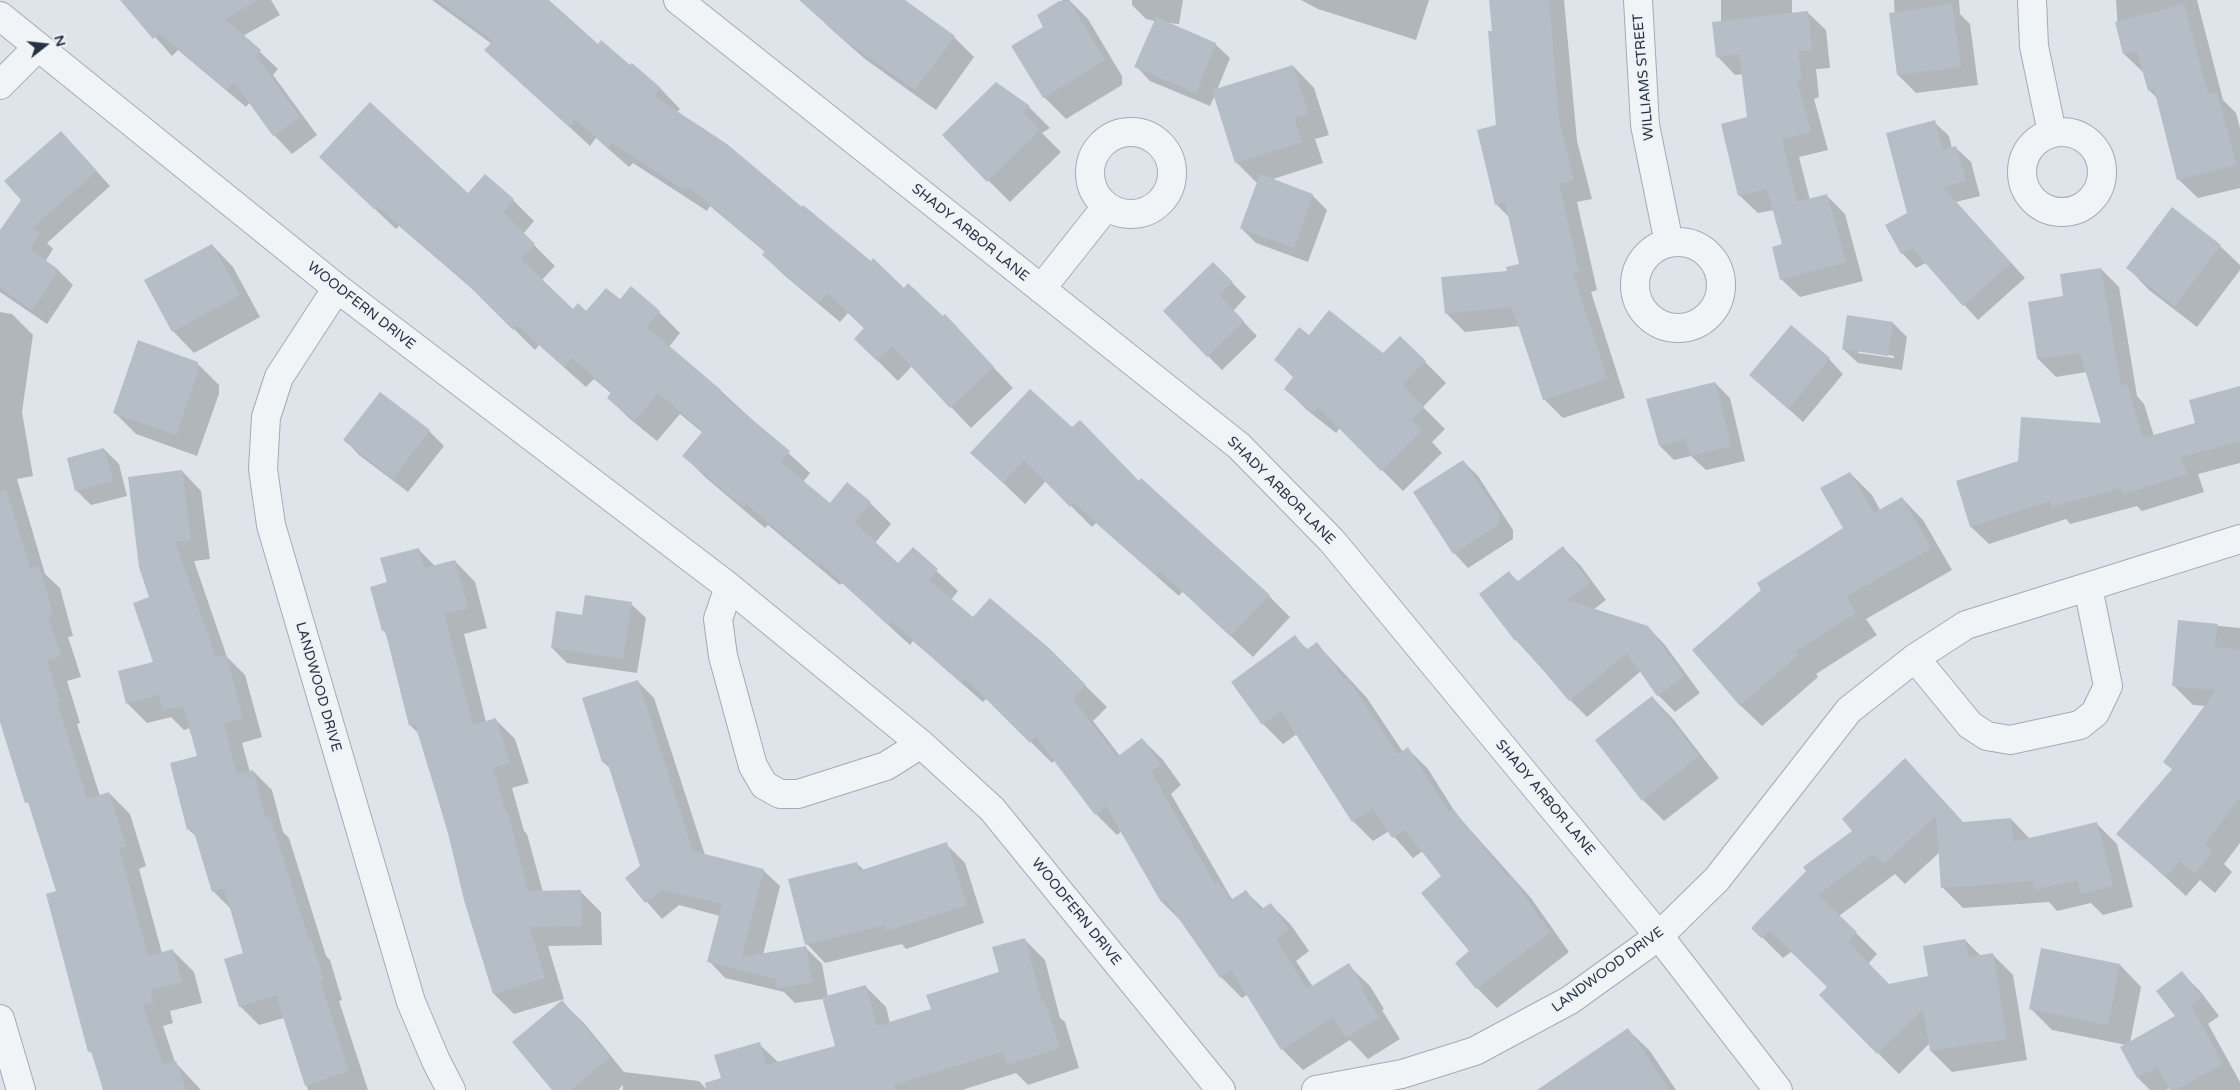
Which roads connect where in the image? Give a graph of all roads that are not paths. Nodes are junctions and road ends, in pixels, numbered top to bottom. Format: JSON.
{"nodes":[{"id":1,"x":678,"y":0,"type":"edge"},
{"id":2,"x":1638,"y":0,"type":"edge"},
{"id":3,"x":2032,"y":0,"type":"edge"},
{"id":4,"x":0,"y":16,"type":"edge"},
{"id":5,"x":38,"y":47,"type":"junction"},
{"id":6,"x":0,"y":85,"type":"edge"},
{"id":7,"x":2052,"y":133,"type":"dead end"},
{"id":8,"x":1106,"y":207,"type":"dead end"},
{"id":9,"x":1669,"y":243,"type":"dead end"},
{"id":10,"x":337,"y":288,"type":"junction"},
{"id":11,"x":1041,"y":289,"type":"junction"},
{"id":12,"x":2240,"y":539,"type":"edge"},
{"id":13,"x":2088,"y":587,"type":"junction"},
{"id":14,"x":728,"y":588,"type":"junction"},
{"id":15,"x":1915,"y":658,"type":"junction"},
{"id":16,"x":921,"y":744,"type":"junction"},
{"id":17,"x":1659,"y":936,"type":"junction"},
{"id":18,"x":0,"y":1019,"type":"edge"},
{"id":19,"x":20,"y":1090,"type":"edge"},
{"id":20,"x":451,"y":1090,"type":"edge"},
{"id":21,"x":1221,"y":1090,"type":"edge"},
{"id":22,"x":1316,"y":1090,"type":"edge"},
{"id":23,"x":1778,"y":1090,"type":"edge"}],
"edges":[{"from":1,"to":11,"type":"street","name":"SHADY ARBOR LANE"},
{"from":2,"to":9,"type":"street","name":"WILLIAMS STREET"},
{"from":3,"to":7,"type":"street"},
{"from":4,"to":5,"type":"street","name":"WOODFERN DRIVE"},
{"from":5,"to":6,"type":"street"},
{"from":5,"to":10,"type":"street","name":"WOODFERN DRIVE"},
{"from":8,"to":11,"type":"street"},
{"from":10,"to":14,"type":"street","name":"WOODFERN DRIVE"},
{"from":10,"to":20,"type":"street","name":"LANDWOOD DRIVE"},
{"from":11,"to":17,"type":"street","name":"SHADY ARBOR LANE"},
{"from":12,"to":13,"type":"street","name":"LANDWOOD DRIVE"},
{"from":13,"to":15,"type":"street","name":"LANDWOOD DRIVE"},
{"from":13,"to":15,"type":"street"},
{"from":14,"to":16,"type":"street","name":"WOODFERN DRIVE"},
{"from":14,"to":16,"type":"street"},
{"from":15,"to":17,"type":"street","name":"LANDWOOD DRIVE"},
{"from":16,"to":21,"type":"street","name":"WOODFERN DRIVE"},
{"from":17,"to":22,"type":"street","name":"LANDWOOD DRIVE"},
{"from":17,"to":23,"type":"street","name":"SHADY ARBOR LANE"},
{"from":18,"to":19,"type":"street"}]}
